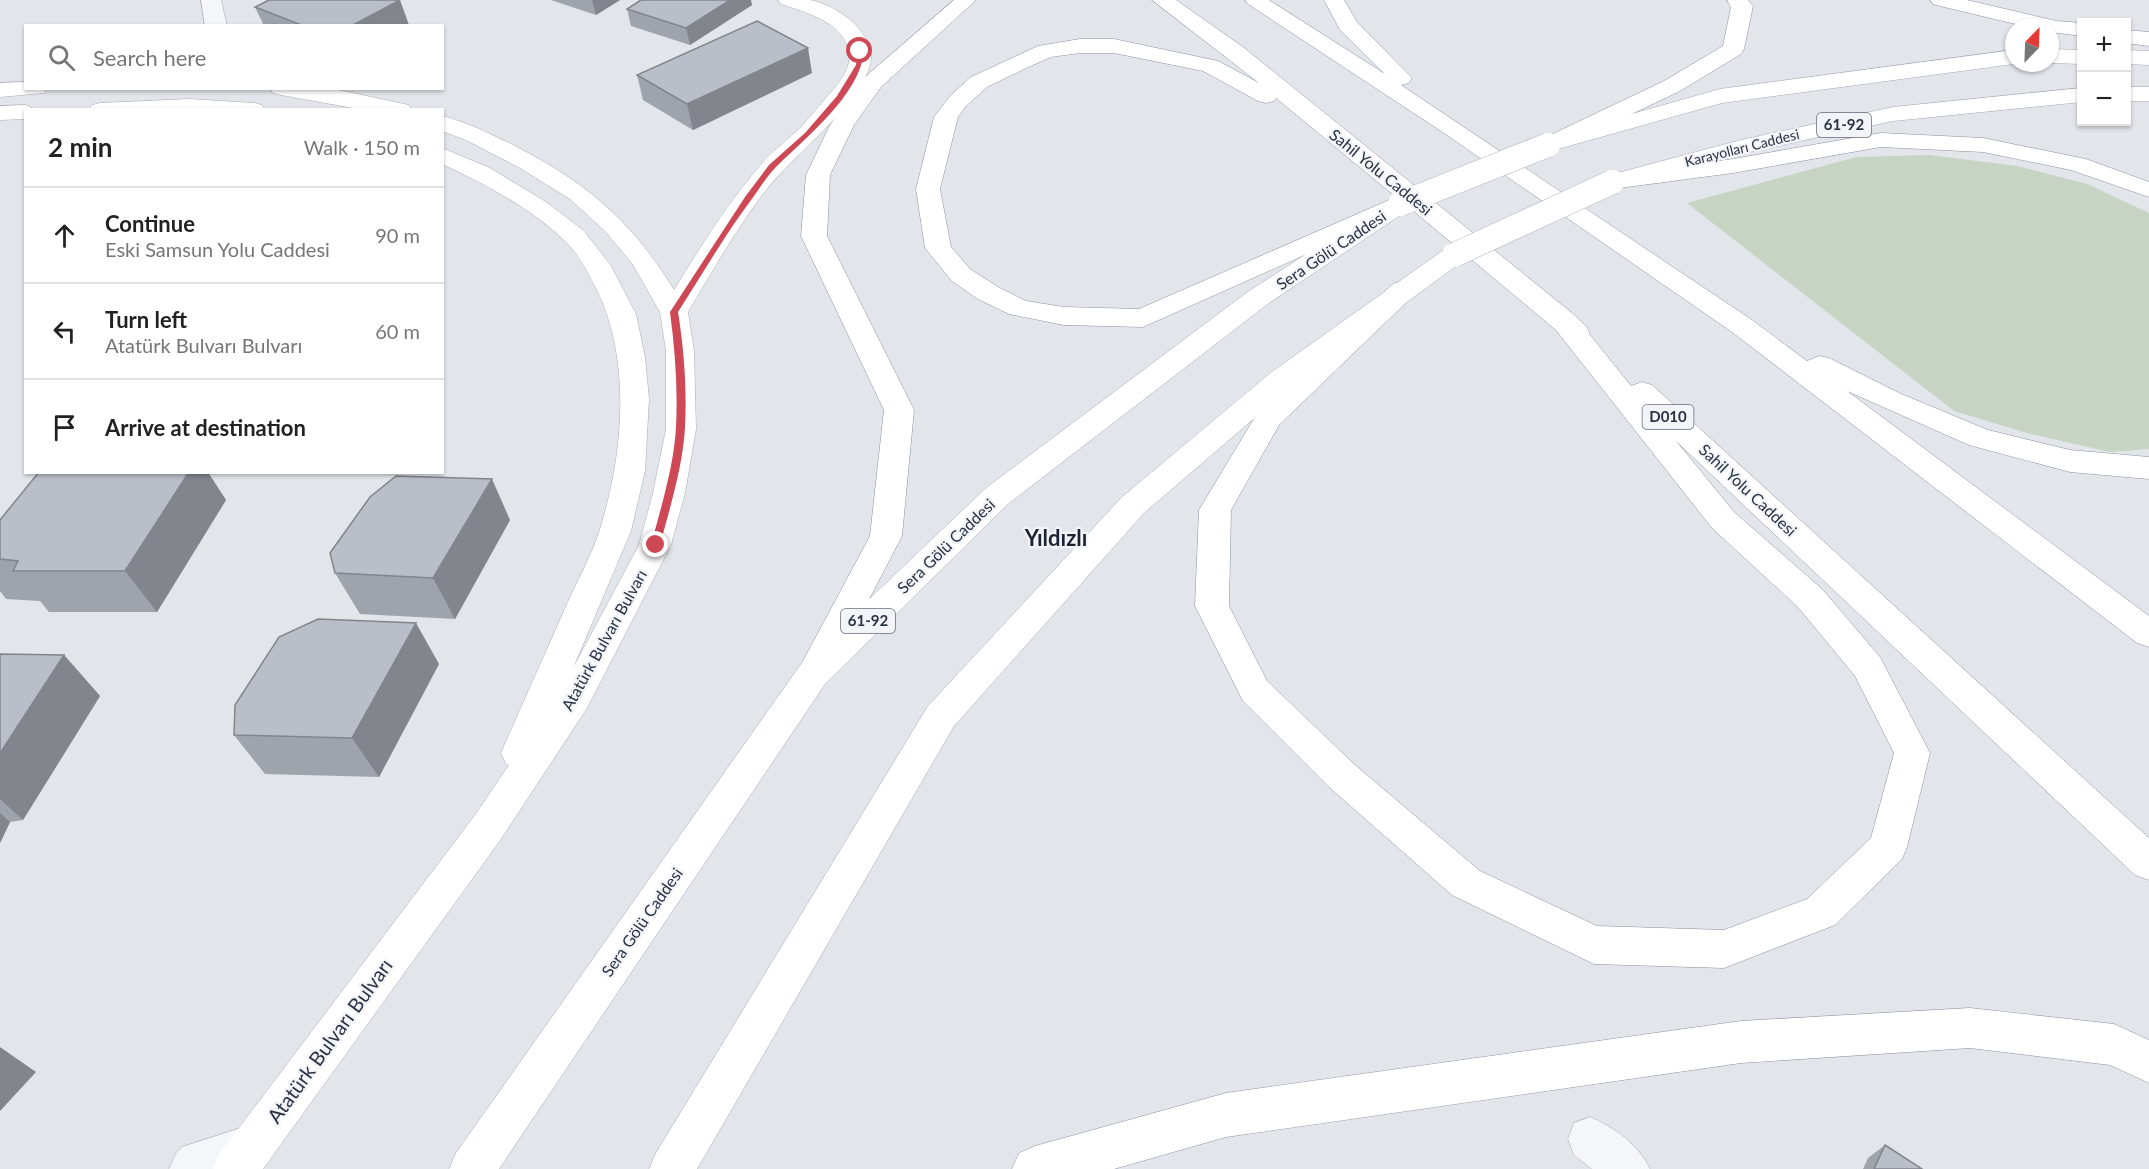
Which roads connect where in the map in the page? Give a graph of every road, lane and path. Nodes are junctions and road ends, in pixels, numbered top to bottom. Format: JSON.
{"nodes":[{"id":1,"x":211,"y":0,"type":"edge"},
{"id":2,"x":788,"y":0,"type":"edge"},
{"id":3,"x":966,"y":0,"type":"edge"},
{"id":4,"x":1162,"y":0,"type":"edge"},
{"id":5,"x":1255,"y":0,"type":"edge"},
{"id":6,"x":1334,"y":0,"type":"edge"},
{"id":7,"x":1737,"y":0,"type":"edge"},
{"id":8,"x":1940,"y":0,"type":"edge"},
{"id":9,"x":216,"y":24,"type":"edge"},
{"id":10,"x":2077,"y":29,"type":"edge"},
{"id":11,"x":2131,"y":37,"type":"edge"},
{"id":12,"x":2149,"y":39,"type":"edge"},
{"id":13,"x":2059,"y":56,"type":"edge"},
{"id":14,"x":2077,"y":57,"type":"edge"},
{"id":15,"x":2131,"y":57,"type":"edge"},
{"id":16,"x":2005,"y":58,"type":"edge"},
{"id":17,"x":2149,"y":58,"type":"edge"},
{"id":18,"x":24,"y":89,"type":"edge"},
{"id":19,"x":0,"y":90,"type":"edge"},
{"id":20,"x":294,"y":90,"type":"edge"},
{"id":21,"x":2131,"y":94,"type":"edge"},
{"id":22,"x":2149,"y":94,"type":"edge"},
{"id":23,"x":2077,"y":96,"type":"edge"},
{"id":24,"x":144,"y":108,"type":"edge"},
{"id":25,"x":222,"y":108,"type":"edge"},
{"id":26,"x":392,"y":108,"type":"edge"},
{"id":27,"x":24,"y":112,"type":"edge"},
{"id":28,"x":0,"y":113,"type":"edge"},
{"id":29,"x":444,"y":124,"type":"edge"},
{"id":30,"x":1452,"y":128,"type":"junction"},
{"id":31,"x":1333,"y":132,"type":"junction"},
{"id":32,"x":1548,"y":145,"type":"junction"},
{"id":33,"x":444,"y":156,"type":"edge"},
{"id":34,"x":1612,"y":182,"type":"junction"},
{"id":35,"x":2149,"y":190,"type":"edge"},
{"id":36,"x":1400,"y":204,"type":"junction"},
{"id":37,"x":1404,"y":289,"type":"junction"},
{"id":38,"x":674,"y":312,"type":"junction"},
{"id":39,"x":1562,"y":319,"type":"junction"},
{"id":40,"x":1742,"y":326,"type":"junction"},
{"id":41,"x":2149,"y":468,"type":"edge"},
{"id":42,"x":2149,"y":634,"type":"edge"},
{"id":43,"x":813,"y":674,"type":"junction"},
{"id":44,"x":488,"y":827,"type":"junction"},
{"id":45,"x":2149,"y":863,"type":"edge"},
{"id":46,"x":2149,"y":1062,"type":"edge"},
{"id":47,"x":1590,"y":1139,"type":"dead end"},
{"id":48,"x":245,"y":1157,"type":"edge"},
{"id":49,"x":192,"y":1169,"type":"edge"},
{"id":50,"x":472,"y":1169,"type":"edge"},
{"id":51,"x":672,"y":1169,"type":"edge"},
{"id":52,"x":1035,"y":1169,"type":"edge"},
{"id":53,"x":1627,"y":1169,"type":"edge"}],
"edges":[{"from":1,"to":9,"type":"street"},
{"from":2,"to":38,"type":"main road"},
{"from":3,"to":43,"type":"main road"},
{"from":4,"to":31,"type":"main road","name":"Sahil Yolu Caddesi","number":"D010"},
{"from":5,"to":30,"type":"main road"},
{"from":6,"to":30,"type":"main road"},
{"from":7,"to":32,"type":"main road"},
{"from":8,"to":10,"type":"main road"},
{"from":11,"to":12,"type":"main road"},
{"from":13,"to":14,"type":"main road"},
{"from":15,"to":17,"type":"main road"},
{"from":16,"to":32,"type":"main road","number":"61-92"},
{"from":18,"to":19,"type":"main road"},
{"from":20,"to":26,"type":"main road"},
{"from":21,"to":22,"type":"main road"},
{"from":23,"to":34,"type":"main road","name":"Karayolları Caddesi","number":"61-92"},
{"from":24,"to":25,"type":"main road"},
{"from":27,"to":28,"type":"main road"},
{"from":29,"to":38,"type":"main road","name":"Atatürk Bulvarı Bulvarı"},
{"from":30,"to":40,"type":"main road"},
{"from":31,"to":36,"type":"main road"},
{"from":31,"to":39,"type":"main road","name":"Sahil Yolu Caddesi","number":"D010"},
{"from":32,"to":36,"type":"main road","number":"61-92","bridge":true},
{"from":33,"to":44,"type":"main road","name":"Atatürk Bulvarı Bulvarı"},
{"from":34,"to":35,"type":"main road"},
{"from":34,"to":37,"type":"main road","name":"Karayolları Caddesi","number":"61-92","bridge":true},
{"from":36,"to":43,"type":"main road","name":"Sera Gölü Caddesi","number":"61-92"},
{"from":37,"to":39,"type":"main road"},
{"from":37,"to":51,"type":"main road","number":"61-92"},
{"from":38,"to":44,"type":"main road","name":"Atatürk Bulvarı Bulvarı"},
{"from":39,"to":45,"type":"main road","name":"Sahil Yolu Caddesi","number":"D010"},
{"from":40,"to":41,"type":"main road"},
{"from":40,"to":42,"type":"main road"},
{"from":43,"to":50,"type":"main road","name":"Sera Gölü Caddesi","number":"61-92"},
{"from":44,"to":48,"type":"main road","name":"Atatürk Bulvarı Bulvarı"},
{"from":46,"to":52,"type":"main road"},
{"from":47,"to":53,"type":"street"},
{"from":48,"to":49,"type":"street"}]}
